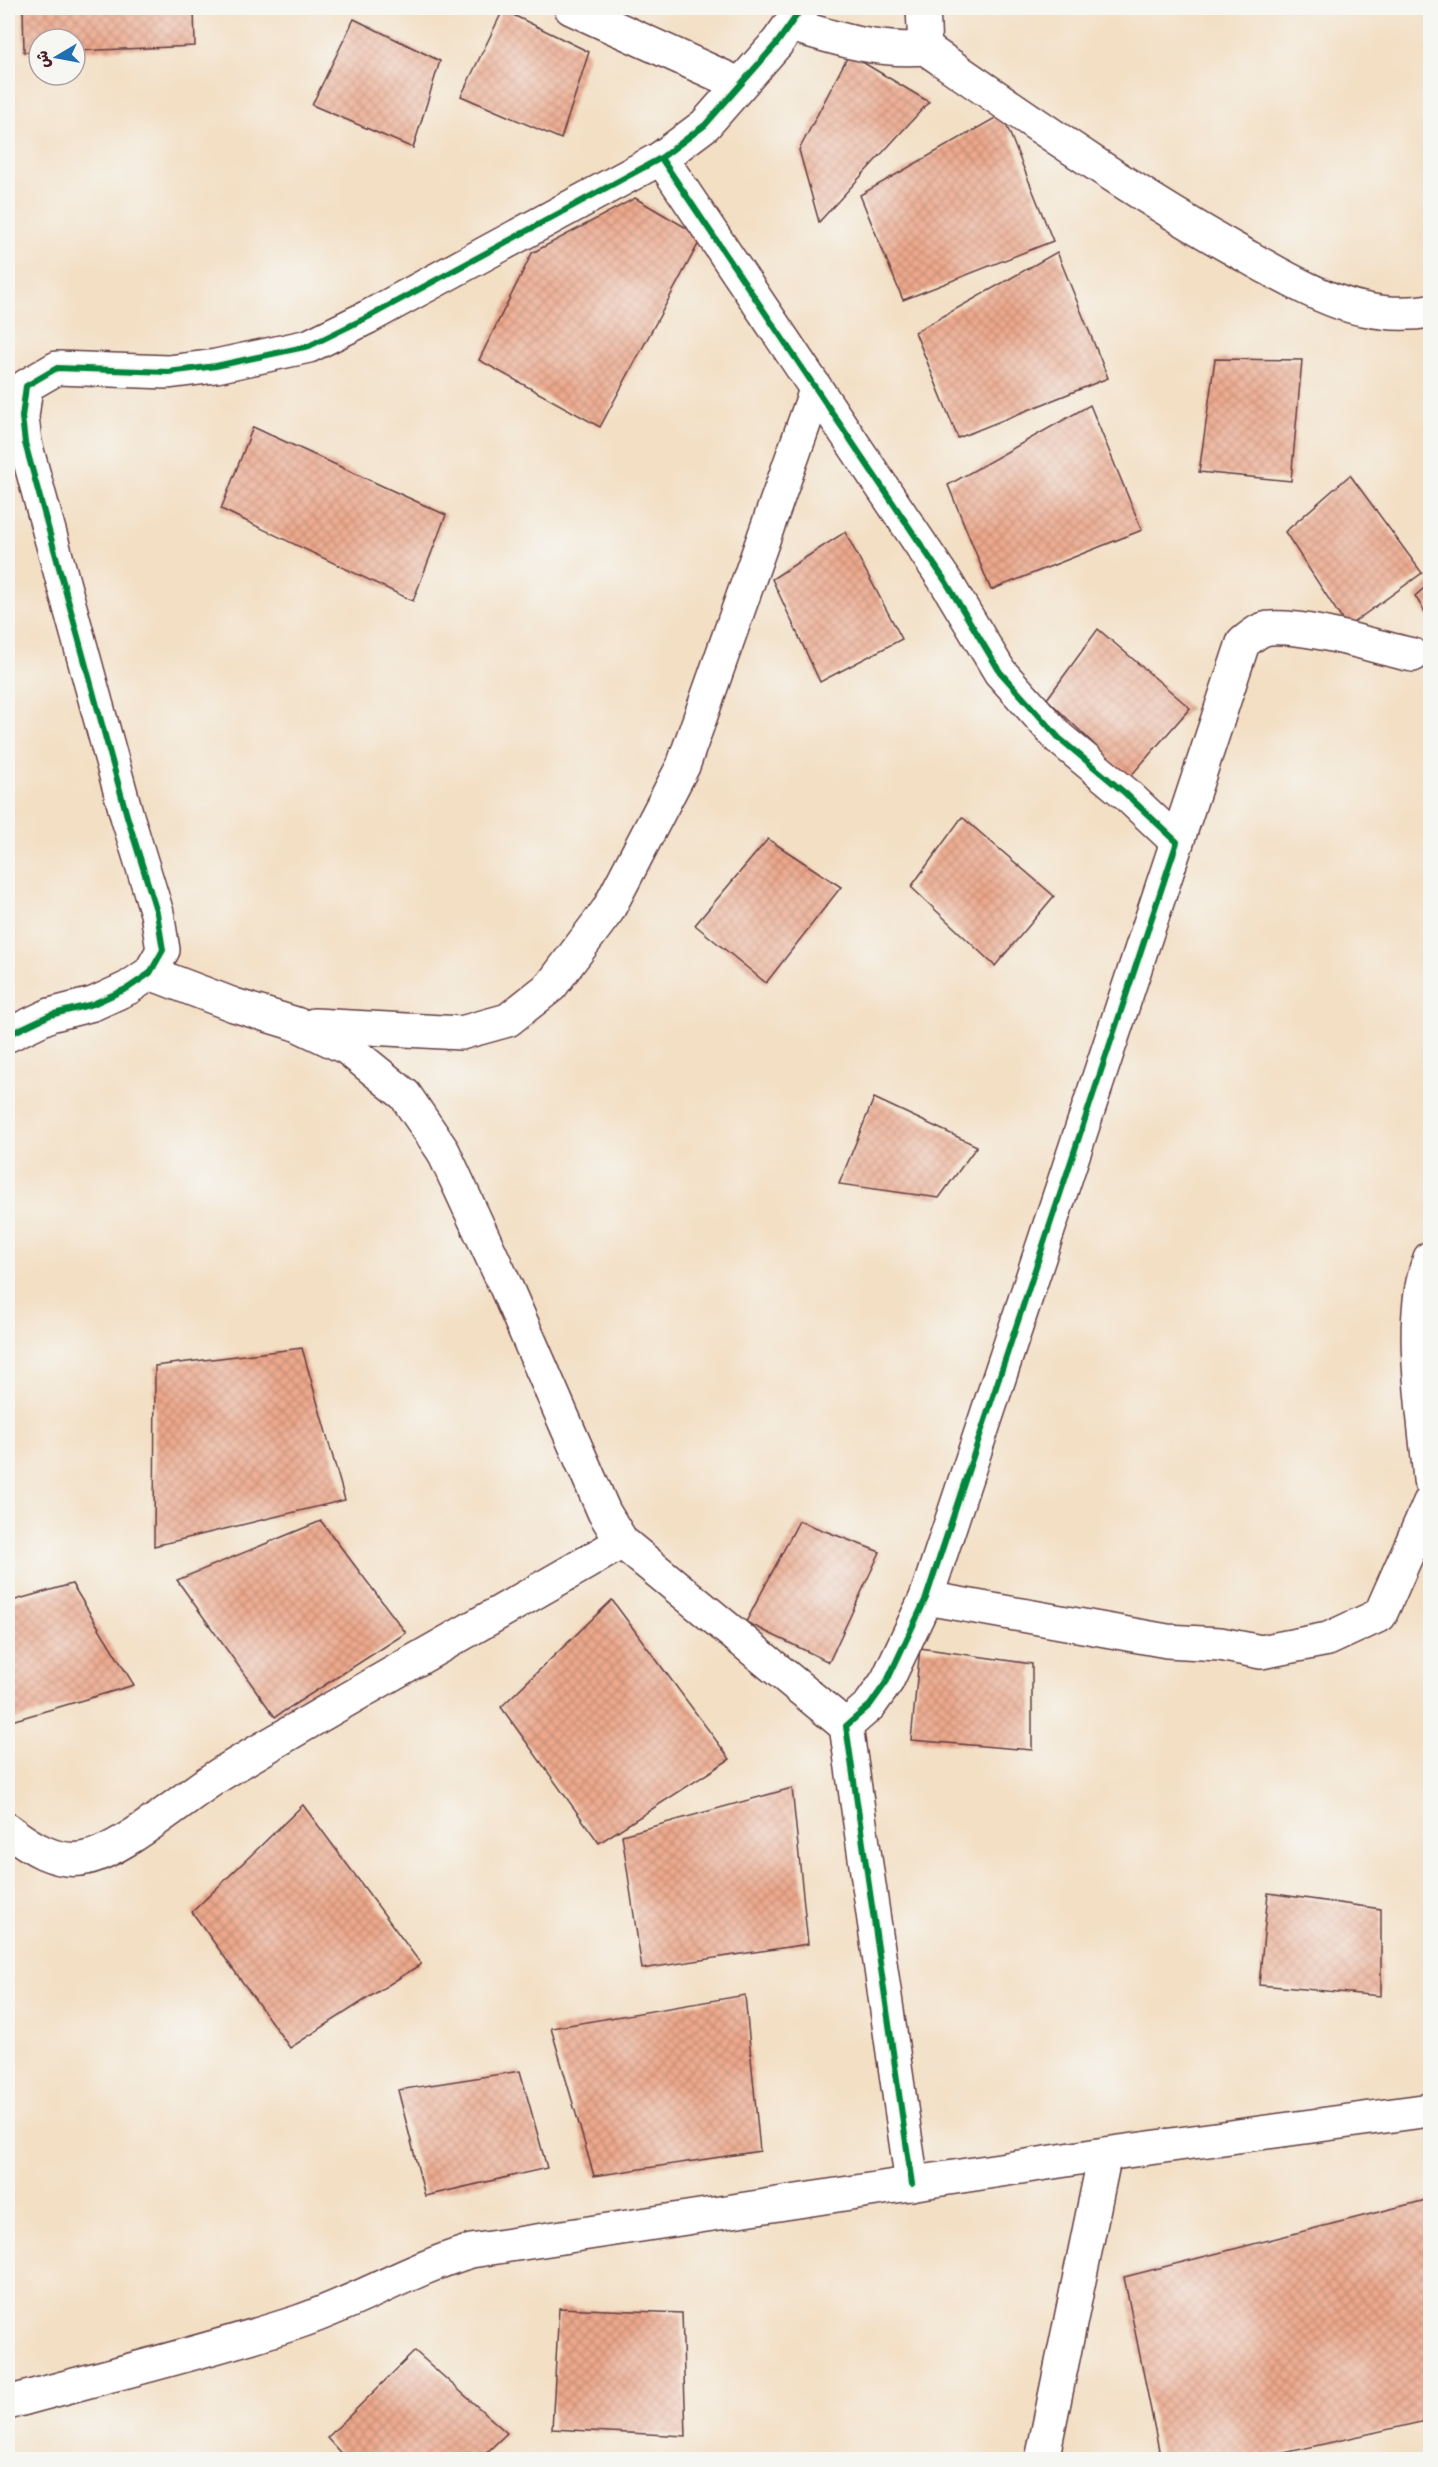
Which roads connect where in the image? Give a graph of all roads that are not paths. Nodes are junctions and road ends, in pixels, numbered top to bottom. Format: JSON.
{"nodes":[{"id":1,"x":571,"y":8,"type":"edge"},
{"id":2,"x":923,"y":8,"type":"edge"},
{"id":3,"x":797,"y":16,"type":"edge"},
{"id":4,"x":926,"y":48,"type":"junction"},
{"id":5,"x":739,"y":84,"type":"junction"},
{"id":6,"x":661,"y":158,"type":"junction"},
{"id":7,"x":1431,"y":311,"type":"edge"},
{"id":8,"x":816,"y":390,"type":"junction"},
{"id":9,"x":1413,"y":655,"type":"dead end"},
{"id":10,"x":1177,"y":842,"type":"junction"},
{"id":11,"x":150,"y":973,"type":"junction"},
{"id":12,"x":296,"y":1024,"type":"junction"},
{"id":13,"x":8,"y":1035,"type":"edge"},
{"id":14,"x":1431,"y":1258,"type":"edge"},
{"id":15,"x":1431,"y":1480,"type":"edge"},
{"id":16,"x":1431,"y":1502,"type":"edge"},
{"id":17,"x":622,"y":1542,"type":"junction"},
{"id":18,"x":926,"y":1598,"type":"junction"},
{"id":19,"x":846,"y":1726,"type":"junction"},
{"id":20,"x":8,"y":1830,"type":"edge"},
{"id":21,"x":1431,"y":2110,"type":"edge"},
{"id":22,"x":1105,"y":2154,"type":"junction"},
{"id":23,"x":912,"y":2184,"type":"junction"},
{"id":24,"x":8,"y":2403,"type":"edge"},
{"id":25,"x":1042,"y":2460,"type":"edge"}],
"edges":[{"from":1,"to":5,"type":"street"},
{"from":2,"to":4,"type":"street"},
{"from":3,"to":4,"type":"street"},
{"from":3,"to":5,"type":"street"},
{"from":4,"to":7,"type":"street"},
{"from":5,"to":6,"type":"street"},
{"from":6,"to":8,"type":"street"},
{"from":6,"to":11,"type":"street"},
{"from":8,"to":10,"type":"street"},
{"from":8,"to":12,"type":"street"},
{"from":9,"to":10,"type":"street"},
{"from":10,"to":18,"type":"street"},
{"from":11,"to":12,"type":"street"},
{"from":11,"to":13,"type":"street"},
{"from":12,"to":17,"type":"street"},
{"from":14,"to":15,"type":"street"},
{"from":16,"to":18,"type":"street"},
{"from":17,"to":19,"type":"street"},
{"from":17,"to":20,"type":"street"},
{"from":18,"to":19,"type":"street"},
{"from":19,"to":23,"type":"street"},
{"from":21,"to":22,"type":"street"},
{"from":22,"to":23,"type":"street"},
{"from":22,"to":25,"type":"street"},
{"from":23,"to":24,"type":"street"}]}
